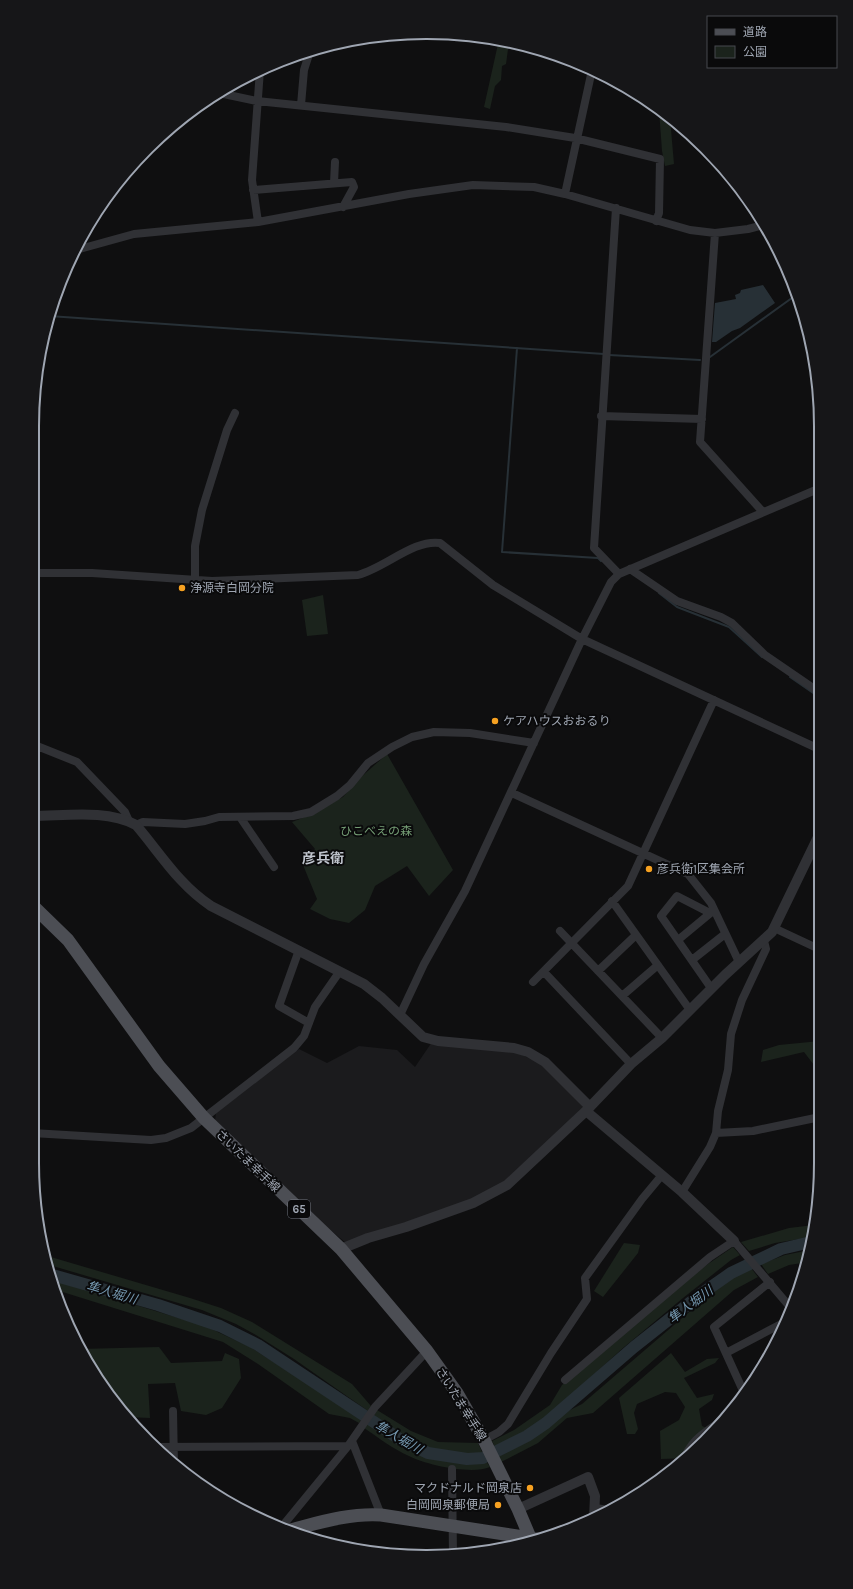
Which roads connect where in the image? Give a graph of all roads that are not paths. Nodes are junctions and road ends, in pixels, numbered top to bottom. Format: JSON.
{"nodes":[{"id":1,"x":308,"y":58,"type":"edge"},
{"id":2,"x":591,"y":75,"type":"edge"},
{"id":3,"x":259,"y":77,"type":"edge"},
{"id":4,"x":227,"y":95,"type":"edge"},
{"id":5,"x":257,"y":101,"type":"junction"},
{"id":6,"x":302,"y":105,"type":"junction"},
{"id":7,"x":575,"y":138,"type":"junction"},
{"id":8,"x":335,"y":162,"type":"dead end"},
{"id":9,"x":334,"y":183,"type":"junction"},
{"id":10,"x":253,"y":190,"type":"junction"},
{"id":11,"x":565,"y":194,"type":"junction"},
{"id":12,"x":343,"y":208,"type":"junction"},
{"id":13,"x":616,"y":208,"type":"junction"},
{"id":14,"x":656,"y":221,"type":"junction"},
{"id":15,"x":258,"y":222,"type":"junction"},
{"id":16,"x":758,"y":226,"type":"edge"},
{"id":17,"x":715,"y":233,"type":"junction"},
{"id":18,"x":84,"y":247,"type":"edge"},
{"id":19,"x":235,"y":413,"type":"dead end"},
{"id":20,"x":601,"y":416,"type":"junction"},
{"id":21,"x":702,"y":419,"type":"junction"},
{"id":22,"x":814,"y":491,"type":"edge"},
{"id":23,"x":762,"y":511,"type":"junction"},
{"id":24,"x":630,"y":569,"type":"junction"},
{"id":25,"x":39,"y":573,"type":"edge"},
{"id":26,"x":619,"y":574,"type":"junction"},
{"id":27,"x":195,"y":580,"type":"junction"},
{"id":28,"x":582,"y":639,"type":"junction"},
{"id":29,"x":814,"y":689,"type":"edge"},
{"id":30,"x":714,"y":700,"type":"junction"},
{"id":31,"x":534,"y":743,"type":"junction"},
{"id":32,"x":39,"y":747,"type":"edge"},
{"id":33,"x":814,"y":747,"type":"edge"},
{"id":34,"x":512,"y":793,"type":"junction"},
{"id":35,"x":39,"y":816,"type":"edge"},
{"id":36,"x":240,"y":817,"type":"junction"},
{"id":37,"x":132,"y":823,"type":"junction"},
{"id":38,"x":814,"y":845,"type":"edge"},
{"id":39,"x":644,"y":853,"type":"junction"},
{"id":40,"x":274,"y":867,"type":"dead end"},
{"id":41,"x":612,"y":901,"type":"junction"},
{"id":42,"x":39,"y":912,"type":"edge"},
{"id":43,"x":712,"y":912,"type":"junction"},
{"id":44,"x":774,"y":928,"type":"junction"},
{"id":45,"x":560,"y":931,"type":"dead end"},
{"id":46,"x":726,"y":934,"type":"junction"},
{"id":47,"x":636,"y":935,"type":"junction"},
{"id":48,"x":678,"y":940,"type":"junction"},
{"id":49,"x":764,"y":940,"type":"junction"},
{"id":50,"x":571,"y":943,"type":"junction"},
{"id":51,"x":814,"y":947,"type":"edge"},
{"id":52,"x":299,"y":950,"type":"junction"},
{"id":53,"x":692,"y":960,"type":"junction"},
{"id":54,"x":739,"y":962,"type":"junction"},
{"id":55,"x":658,"y":965,"type":"junction"},
{"id":56,"x":340,"y":971,"type":"junction"},
{"id":57,"x":598,"y":971,"type":"junction"},
{"id":58,"x":544,"y":972,"type":"junction"},
{"id":59,"x":533,"y":982,"type":"dead end"},
{"id":60,"x":711,"y":988,"type":"junction"},
{"id":61,"x":622,"y":996,"type":"junction"},
{"id":62,"x":690,"y":1010,"type":"junction"},
{"id":63,"x":400,"y":1016,"type":"junction"},
{"id":64,"x":309,"y":1023,"type":"junction"},
{"id":65,"x":662,"y":1038,"type":"junction"},
{"id":66,"x":631,"y":1064,"type":"junction"},
{"id":67,"x":588,"y":1109,"type":"junction"},
{"id":68,"x":204,"y":1118,"type":"junction"},
{"id":69,"x":814,"y":1118,"type":"edge"},
{"id":70,"x":716,"y":1132,"type":"junction"},
{"id":71,"x":39,"y":1133,"type":"edge"},
{"id":72,"x":662,"y":1175,"type":"junction"},
{"id":73,"x":682,"y":1192,"type":"junction"},
{"id":74,"x":734,"y":1241,"type":"junction"},
{"id":75,"x":341,"y":1249,"type":"junction"},
{"id":76,"x":768,"y":1280,"type":"junction"},
{"id":77,"x":787,"y":1304,"type":"edge"},
{"id":78,"x":778,"y":1326,"type":"edge"},
{"id":79,"x":427,"y":1351,"type":"junction"},
{"id":80,"x":726,"y":1353,"type":"junction"},
{"id":81,"x":565,"y":1380,"type":"dead end"},
{"id":82,"x":742,"y":1388,"type":"edge"},
{"id":83,"x":173,"y":1411,"type":"dead end"},
{"id":84,"x":705,"y":1432,"type":"edge"},
{"id":85,"x":484,"y":1440,"type":"junction"},
{"id":86,"x":350,"y":1444,"type":"junction"},
{"id":87,"x":163,"y":1447,"type":"edge"},
{"id":88,"x":174,"y":1447,"type":"junction"},
{"id":89,"x":688,"y":1448,"type":"edge"},
{"id":90,"x":174,"y":1456,"type":"edge"},
{"id":91,"x":452,"y":1469,"type":"dead end"},
{"id":92,"x":518,"y":1509,"type":"junction"},
{"id":93,"x":594,"y":1512,"type":"edge"},
{"id":94,"x":381,"y":1515,"type":"junction"},
{"id":95,"x":290,"y":1525,"type":"edge"},
{"id":96,"x":453,"y":1526,"type":"junction"},
{"id":97,"x":297,"y":1527,"type":"edge"},
{"id":98,"x":532,"y":1535,"type":"edge"},
{"id":99,"x":523,"y":1538,"type":"edge"},
{"id":100,"x":453,"y":1549,"type":"edge"}],
"edges":[{"from":1,"to":6,"type":"street"},
{"from":2,"to":7,"type":"street"},
{"from":3,"to":5,"type":"street"},
{"from":4,"to":5,"type":"street"},
{"from":5,"to":6,"type":"street"},
{"from":5,"to":10,"type":"street"},
{"from":6,"to":7,"type":"street"},
{"from":7,"to":11,"type":"street"},
{"from":7,"to":14,"type":"street"},
{"from":8,"to":9,"type":"street"},
{"from":9,"to":10,"type":"street"},
{"from":9,"to":12,"type":"street"},
{"from":10,"to":15,"type":"street"},
{"from":11,"to":12,"type":"street"},
{"from":11,"to":13,"type":"street"},
{"from":12,"to":15,"type":"street"},
{"from":13,"to":14,"type":"street"},
{"from":13,"to":20,"type":"street"},
{"from":14,"to":17,"type":"street"},
{"from":15,"to":18,"type":"street"},
{"from":16,"to":17,"type":"street"},
{"from":17,"to":21,"type":"street"},
{"from":19,"to":27,"type":"street"},
{"from":20,"to":21,"type":"street"},
{"from":20,"to":26,"type":"street"},
{"from":21,"to":23,"type":"street"},
{"from":22,"to":23,"type":"street"},
{"from":23,"to":24,"type":"street"},
{"from":24,"to":26,"type":"street"},
{"from":24,"to":29,"type":"street"},
{"from":25,"to":27,"type":"street"},
{"from":26,"to":28,"type":"street"},
{"from":27,"to":28,"type":"street"},
{"from":28,"to":30,"type":"street"},
{"from":28,"to":31,"type":"street"},
{"from":30,"to":33,"type":"street"},
{"from":30,"to":39,"type":"street"},
{"from":31,"to":34,"type":"street"},
{"from":31,"to":36,"type":"street"},
{"from":32,"to":37,"type":"street"},
{"from":34,"to":39,"type":"street"},
{"from":34,"to":63,"type":"street"},
{"from":35,"to":37,"type":"street"},
{"from":36,"to":37,"type":"street"},
{"from":36,"to":40,"type":"street"},
{"from":37,"to":52,"type":"street"},
{"from":38,"to":44,"type":"street"},
{"from":39,"to":41,"type":"street"},
{"from":39,"to":43,"type":"street"},
{"from":41,"to":47,"type":"street"},
{"from":41,"to":50,"type":"street"},
{"from":42,"to":68,"type":"main road","name":"さいたま幸手線","number":"65"},
{"from":43,"to":46,"type":"street"},
{"from":43,"to":48,"type":"street"},
{"from":43,"to":48,"type":"street"},
{"from":44,"to":49,"type":"street"},
{"from":44,"to":51,"type":"street"},
{"from":45,"to":50,"type":"street"},
{"from":46,"to":53,"type":"street"},
{"from":46,"to":54,"type":"street"},
{"from":47,"to":55,"type":"street"},
{"from":47,"to":57,"type":"street"},
{"from":48,"to":53,"type":"street"},
{"from":49,"to":54,"type":"street"},
{"from":49,"to":70,"type":"street"},
{"from":50,"to":57,"type":"street"},
{"from":50,"to":58,"type":"street"},
{"from":52,"to":56,"type":"street"},
{"from":52,"to":64,"type":"street"},
{"from":53,"to":60,"type":"street"},
{"from":54,"to":60,"type":"street"},
{"from":55,"to":61,"type":"street"},
{"from":55,"to":62,"type":"street"},
{"from":56,"to":63,"type":"street"},
{"from":56,"to":64,"type":"street"},
{"from":57,"to":61,"type":"street"},
{"from":58,"to":59,"type":"street"},
{"from":58,"to":66,"type":"street"},
{"from":60,"to":62,"type":"street"},
{"from":61,"to":65,"type":"street"},
{"from":62,"to":65,"type":"street"},
{"from":63,"to":67,"type":"street"},
{"from":64,"to":68,"type":"street"},
{"from":65,"to":66,"type":"street"},
{"from":66,"to":67,"type":"street"},
{"from":67,"to":72,"type":"street"},
{"from":67,"to":75,"type":"street"},
{"from":68,"to":71,"type":"street"},
{"from":68,"to":75,"type":"main road","name":"さいたま幸手線","number":"65"},
{"from":69,"to":70,"type":"street"},
{"from":70,"to":73,"type":"street"},
{"from":72,"to":73,"type":"street"},
{"from":72,"to":85,"type":"street"},
{"from":73,"to":74,"type":"street"},
{"from":74,"to":76,"type":"street"},
{"from":74,"to":81,"type":"street"},
{"from":75,"to":79,"type":"main road","name":"さいたま幸手線","number":"65"},
{"from":76,"to":77,"type":"street"},
{"from":76,"to":80,"type":"street"},
{"from":78,"to":80,"type":"street"},
{"from":79,"to":85,"type":"main road","name":"さいたま幸手線","number":"65"},
{"from":79,"to":86,"type":"street"},
{"from":80,"to":82,"type":"street"},
{"from":83,"to":88,"type":"street"},
{"from":84,"to":89,"type":"street"},
{"from":85,"to":92,"type":"main road","name":"さいたま幸手線","number":"65"},
{"from":86,"to":88,"type":"street"},
{"from":86,"to":94,"type":"street"},
{"from":86,"to":95,"type":"street"},
{"from":87,"to":88,"type":"street"},
{"from":88,"to":90,"type":"street"},
{"from":91,"to":96,"type":"street"},
{"from":92,"to":93,"type":"street"},
{"from":92,"to":98,"type":"main road","name":"さいたま幸手線","number":"65"},
{"from":94,"to":96,"type":"main road"},
{"from":94,"to":97,"type":"main road"},
{"from":96,"to":99,"type":"main road"},
{"from":96,"to":100,"type":"street"}]}
